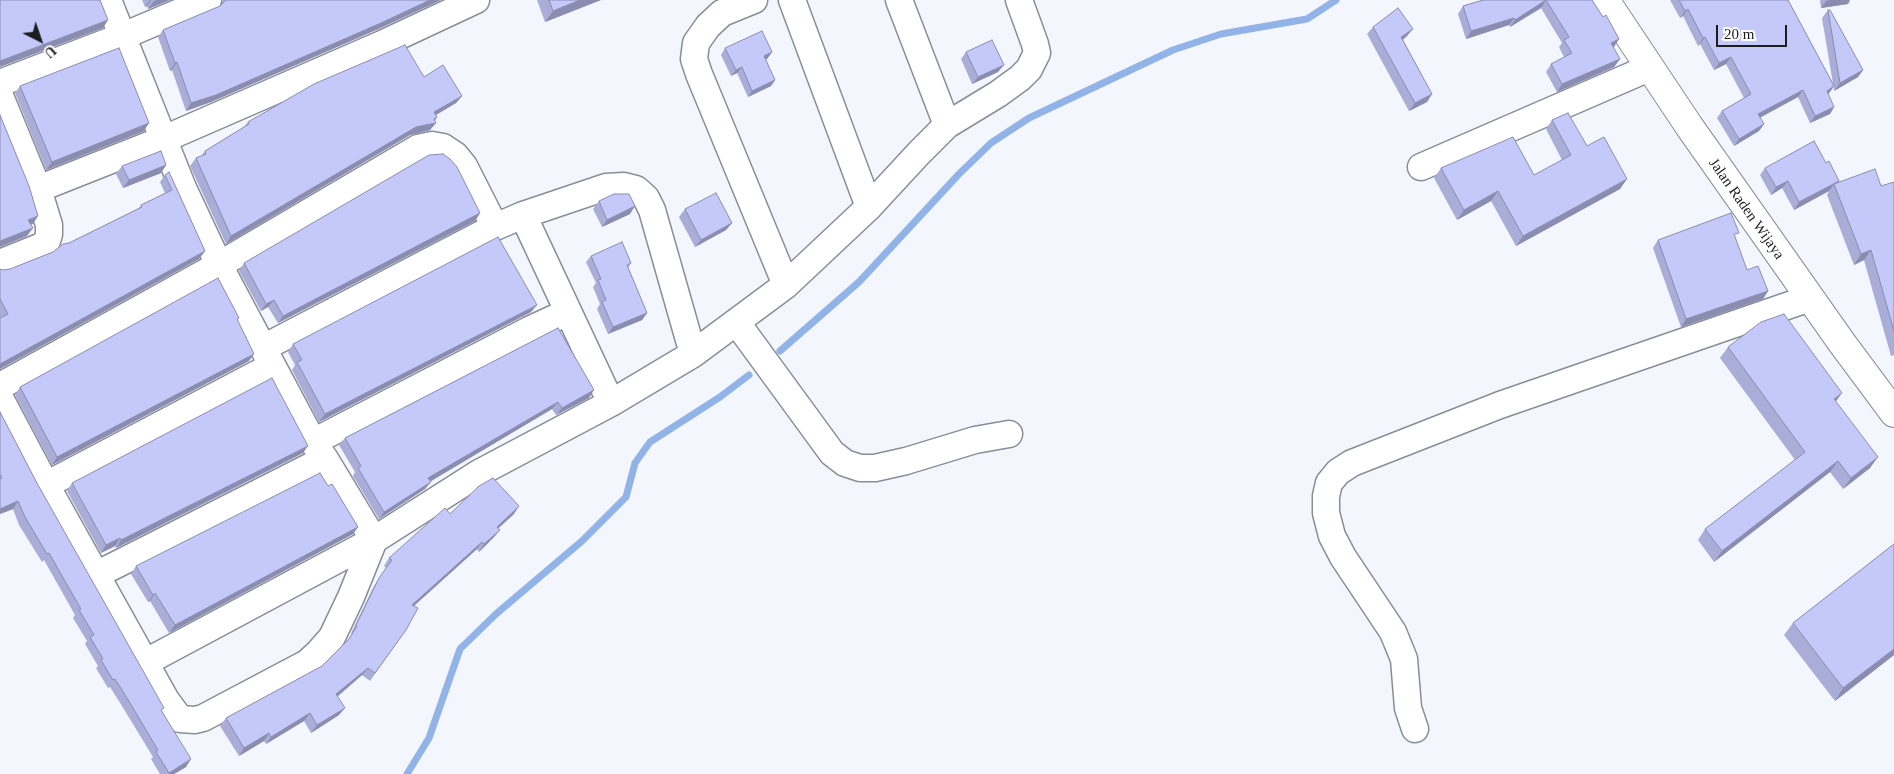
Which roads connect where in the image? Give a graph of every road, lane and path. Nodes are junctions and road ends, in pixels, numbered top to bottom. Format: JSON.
{"nodes":[{"id":1,"x":108,"y":0,"type":"edge"},
{"id":2,"x":208,"y":0,"type":"edge"},
{"id":3,"x":476,"y":0,"type":"edge"},
{"id":4,"x":754,"y":0,"type":"edge"},
{"id":5,"x":792,"y":0,"type":"edge"},
{"id":6,"x":899,"y":0,"type":"edge"},
{"id":7,"x":1019,"y":0,"type":"edge"},
{"id":8,"x":1604,"y":0,"type":"edge"},
{"id":9,"x":719,"y":7,"type":"edge"},
{"id":10,"x":123,"y":36,"type":"junction"},
{"id":11,"x":1650,"y":68,"type":"junction"},
{"id":12,"x":0,"y":83,"type":"edge"},
{"id":13,"x":0,"y":96,"type":"edge"},
{"id":14,"x":947,"y":125,"type":"junction"},
{"id":15,"x":164,"y":138,"type":"junction"},
{"id":16,"x":1421,"y":167,"type":"dead end"},
{"id":17,"x":38,"y":189,"type":"junction"},
{"id":18,"x":869,"y":208,"type":"junction"},
{"id":19,"x":523,"y":215,"type":"junction"},
{"id":20,"x":495,"y":227,"type":"junction"},
{"id":21,"x":0,"y":263,"type":"edge"},
{"id":22,"x":219,"y":265,"type":"junction"},
{"id":23,"x":786,"y":285,"type":"junction"},
{"id":24,"x":1810,"y":298,"type":"junction"},
{"id":25,"x":568,"y":312,"type":"junction"},
{"id":26,"x":737,"y":323,"type":"junction"},
{"id":27,"x":692,"y":354,"type":"junction"},
{"id":28,"x":267,"y":357,"type":"junction"},
{"id":29,"x":0,"y":386,"type":"edge"},
{"id":30,"x":0,"y":398,"type":"edge"},
{"id":31,"x":611,"y":403,"type":"junction"},
{"id":32,"x":1894,"y":411,"type":"edge"},
{"id":33,"x":1009,"y":434,"type":"dead end"},
{"id":34,"x":319,"y":451,"type":"junction"},
{"id":35,"x":46,"y":485,"type":"junction"},
{"id":36,"x":374,"y":540,"type":"junction"},
{"id":37,"x":96,"y":575,"type":"junction"},
{"id":38,"x":146,"y":662,"type":"junction"},
{"id":39,"x":1415,"y":729,"type":"dead end"}],
"edges":[{"from":1,"to":10,"type":"street"},
{"from":2,"to":10,"type":"street"},
{"from":3,"to":15,"type":"street"},
{"from":4,"to":9,"type":"street"},
{"from":5,"to":18,"type":"street"},
{"from":6,"to":14,"type":"street"},
{"from":7,"to":14,"type":"street"},
{"from":8,"to":11,"type":"highway","name":"Jalan Raden Wijaya"},
{"from":9,"to":23,"type":"street"},
{"from":10,"to":12,"type":"street"},
{"from":10,"to":15,"type":"street"},
{"from":11,"to":16,"type":"street"},
{"from":11,"to":24,"type":"highway","name":"Jalan Raden Wijaya"},
{"from":13,"to":17,"type":"street"},
{"from":14,"to":18,"type":"street"},
{"from":15,"to":17,"type":"street"},
{"from":15,"to":22,"type":"street"},
{"from":17,"to":21,"type":"street"},
{"from":18,"to":23,"type":"street"},
{"from":19,"to":20,"type":"street"},
{"from":19,"to":25,"type":"street"},
{"from":19,"to":27,"type":"street"},
{"from":20,"to":22,"type":"street"},
{"from":20,"to":28,"type":"street"},
{"from":22,"to":28,"type":"street"},
{"from":22,"to":29,"type":"street"},
{"from":23,"to":26,"type":"street"},
{"from":24,"to":32,"type":"highway","name":"Jalan Raden Wijaya"},
{"from":24,"to":39,"type":"street"},
{"from":25,"to":31,"type":"street"},
{"from":25,"to":34,"type":"street"},
{"from":26,"to":27,"type":"street"},
{"from":26,"to":33,"type":"street"},
{"from":27,"to":31,"type":"street"},
{"from":28,"to":34,"type":"street"},
{"from":28,"to":35,"type":"street"},
{"from":30,"to":35,"type":"street"},
{"from":31,"to":36,"type":"street"},
{"from":34,"to":36,"type":"street"},
{"from":34,"to":37,"type":"street"},
{"from":35,"to":37,"type":"street"},
{"from":36,"to":38,"type":"street"},
{"from":36,"to":38,"type":"street"},
{"from":37,"to":38,"type":"street"}]}
